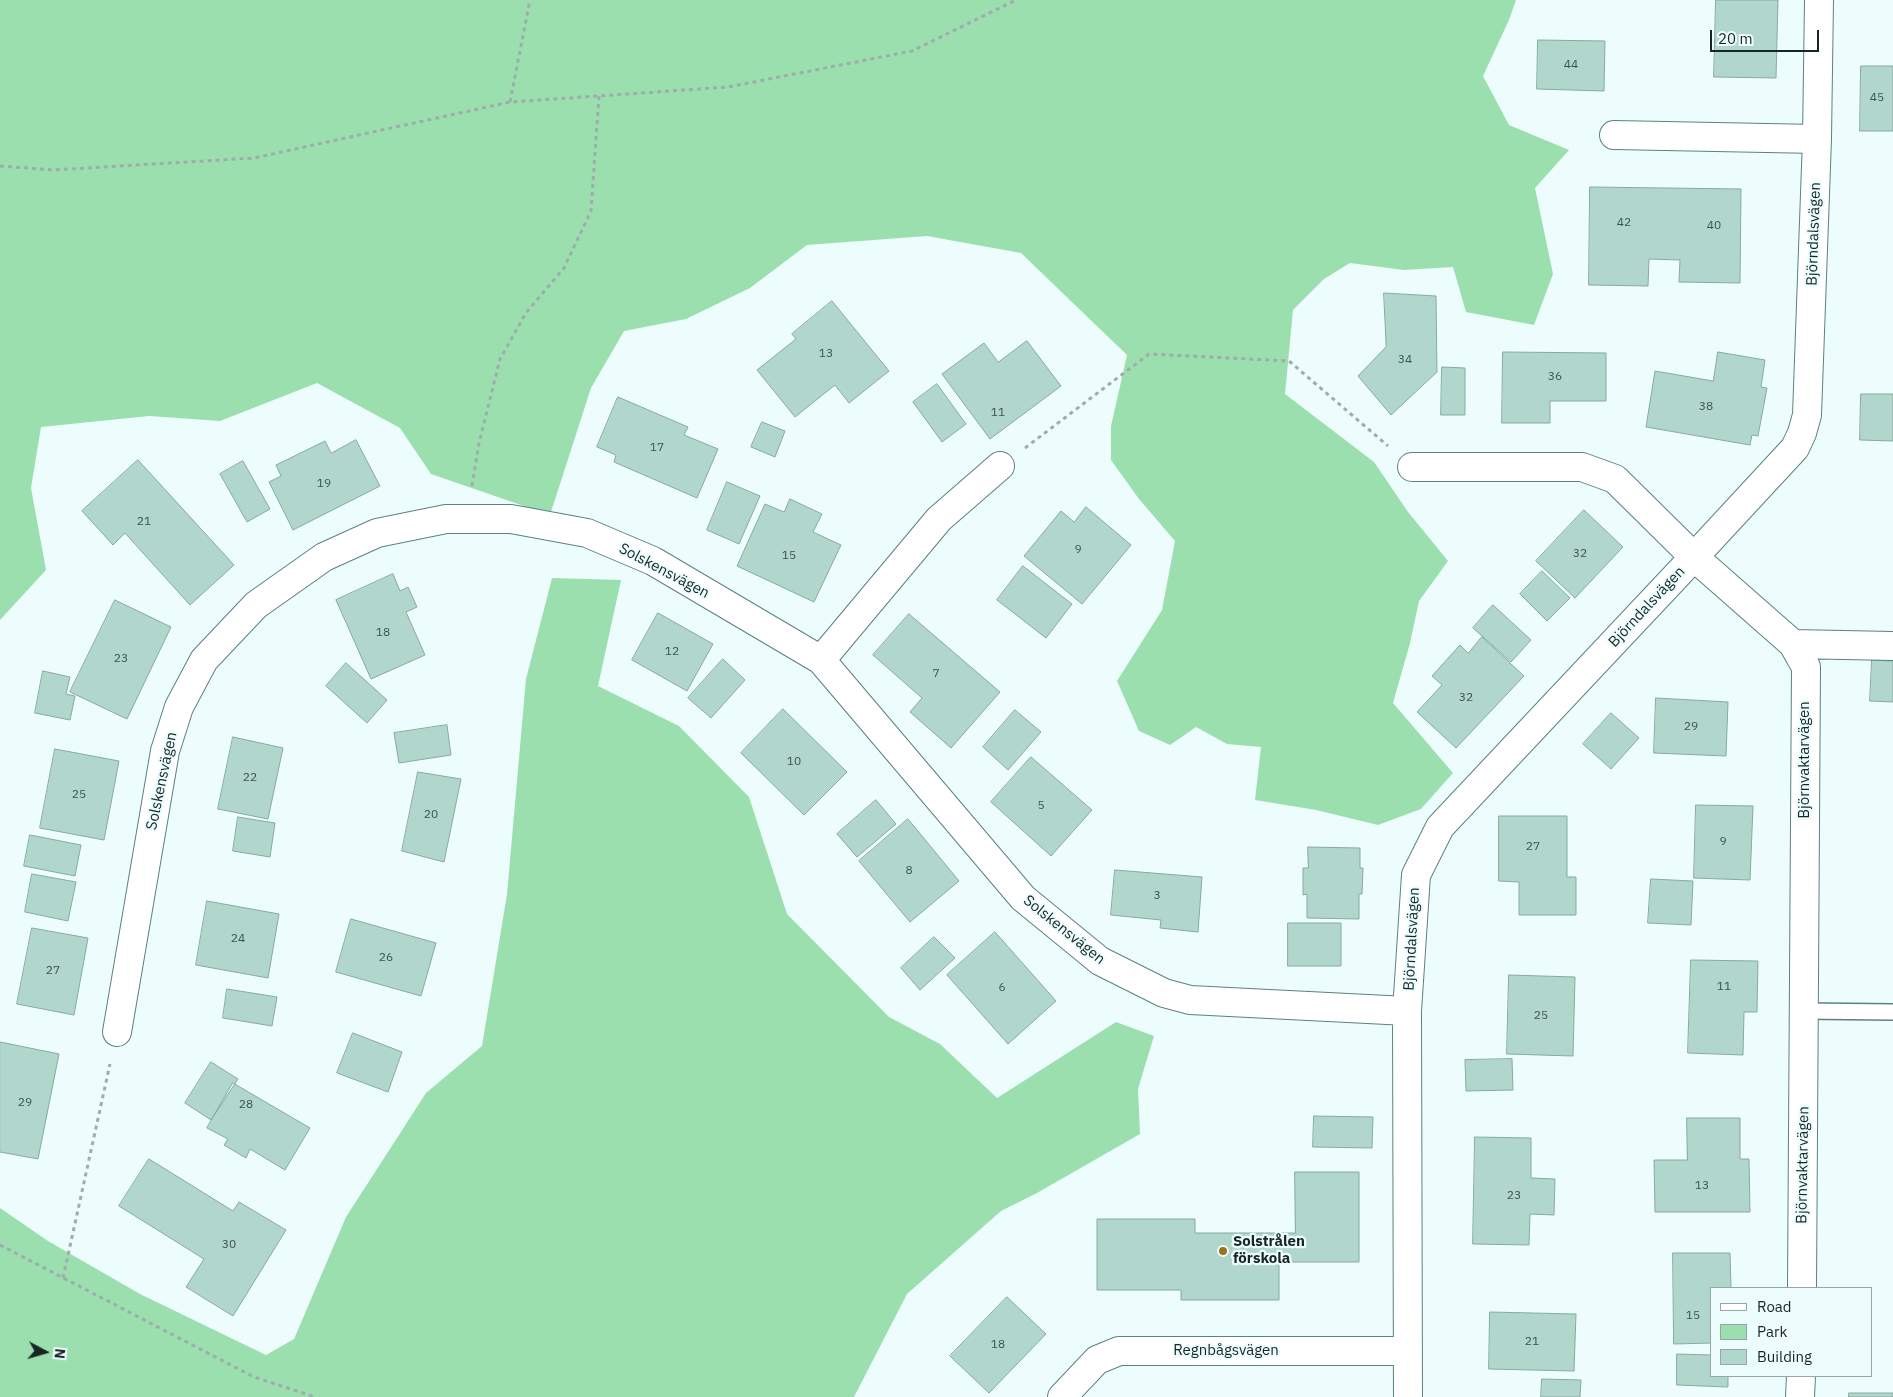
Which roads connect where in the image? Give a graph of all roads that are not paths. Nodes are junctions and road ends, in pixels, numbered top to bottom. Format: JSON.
{"nodes":[{"id":1,"x":1819,"y":0,"type":"edge"},
{"id":2,"x":1614,"y":135,"type":"dead end"},
{"id":3,"x":1817,"y":139,"type":"junction"},
{"id":4,"x":1000,"y":466,"type":"road end"},
{"id":5,"x":1412,"y":467,"type":"road end"},
{"id":6,"x":1694,"y":558,"type":"junction"},
{"id":7,"x":1793,"y":644,"type":"junction"},
{"id":8,"x":1893,"y":646,"type":"edge"},
{"id":9,"x":821,"y":660,"type":"junction"},
{"id":10,"x":1408,"y":1011,"type":"junction"},
{"id":11,"x":1804,"y":1011,"type":"junction"},
{"id":12,"x":1893,"y":1012,"type":"edge"},
{"id":13,"x":117,"y":1032,"type":"road end"},
{"id":14,"x":1802,"y":1287,"type":"edge"},
{"id":15,"x":1407,"y":1352,"type":"junction"},
{"id":16,"x":1801,"y":1377,"type":"edge"},
{"id":17,"x":1062,"y":1397,"type":"edge"},
{"id":18,"x":1408,"y":1397,"type":"edge"},
{"id":19,"x":1800,"y":1397,"type":"edge"}],
"edges":[{"from":1,"to":3,"type":"street","name":"Björndalsvägen"},
{"from":2,"to":3,"type":"street"},
{"from":3,"to":6,"type":"street","name":"Björndalsvägen"},
{"from":4,"to":9,"type":"street"},
{"from":5,"to":6,"type":"street","name":"Björndalsvägen"},
{"from":6,"to":7,"type":"street","name":"Björnvaktarvägen"},
{"from":6,"to":10,"type":"street","name":"Björndalsvägen"},
{"from":7,"to":8,"type":"street"},
{"from":7,"to":11,"type":"street","name":"Björnvaktarvägen"},
{"from":9,"to":10,"type":"street","name":"Solskensvägen"},
{"from":9,"to":13,"type":"street","name":"Solskensvägen"},
{"from":10,"to":15,"type":"street","name":"Björndalsvägen"},
{"from":11,"to":12,"type":"lane"},
{"from":11,"to":14,"type":"street","name":"Björnvaktarvägen"},
{"from":15,"to":17,"type":"street","name":"Regnbågsvägen"},
{"from":15,"to":18,"type":"street","name":"Björndalsvägen"},
{"from":16,"to":19,"type":"street"}]}
